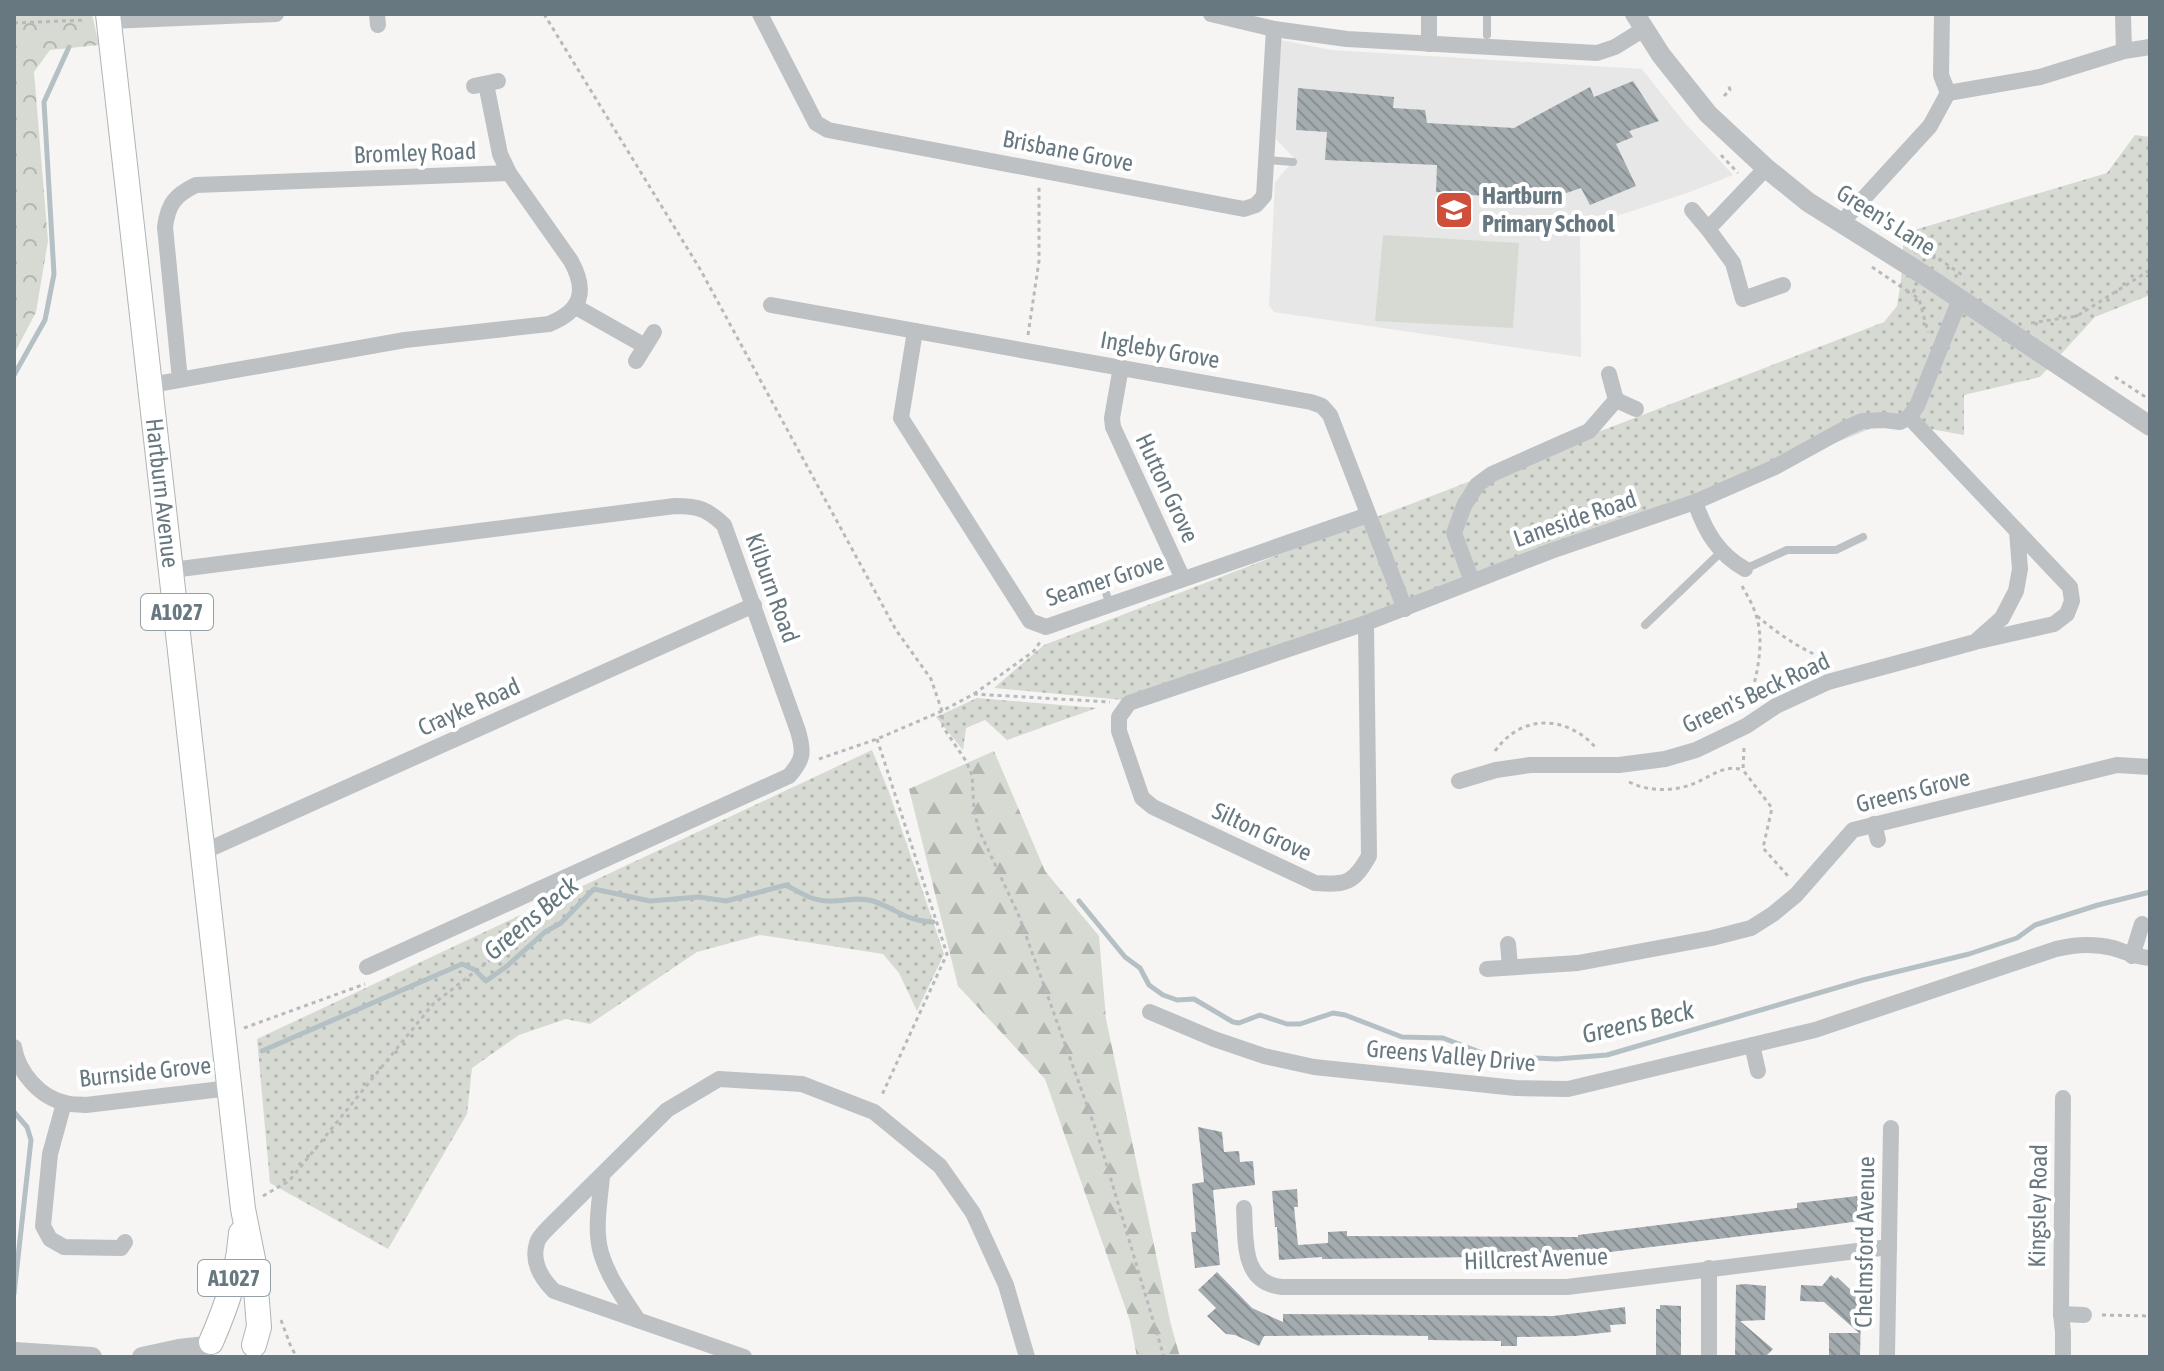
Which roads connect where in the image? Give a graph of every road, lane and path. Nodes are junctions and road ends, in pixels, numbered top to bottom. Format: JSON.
{"nodes":[{"id":1,"x":276,"y":14,"type":"edge"},
{"id":2,"x":544,"y":14,"type":"edge"},
{"id":3,"x":760,"y":14,"type":"edge"},
{"id":4,"x":1211,"y":14,"type":"edge"},
{"id":5,"x":1429,"y":14,"type":"edge"},
{"id":6,"x":1487,"y":14,"type":"edge"},
{"id":7,"x":1942,"y":14,"type":"edge"},
{"id":8,"x":2123,"y":14,"type":"edge"},
{"id":9,"x":109,"y":18,"type":"edge"},
{"id":10,"x":1640,"y":22,"type":"edge"},
{"id":11,"x":14,"y":23,"type":"edge"},
{"id":12,"x":1274,"y":29,"type":"junction"},
{"id":13,"x":1487,"y":35,"type":"dead end"},
{"id":14,"x":1429,"y":44,"type":"junction"},
{"id":15,"x":2150,"y":47,"type":"edge"},
{"id":16,"x":2124,"y":51,"type":"junction"},
{"id":17,"x":1728,"y":83,"type":"dead end"},
{"id":18,"x":486,"y":84,"type":"dead end"},
{"id":19,"x":1948,"y":93,"type":"junction"},
{"id":20,"x":1724,"y":96,"type":"dead end"},
{"id":21,"x":1266,"y":160,"type":"junction"},
{"id":22,"x":1293,"y":162,"type":"dead end"},
{"id":23,"x":1766,"y":168,"type":"junction"},
{"id":24,"x":1039,"y":170,"type":"junction"},
{"id":25,"x":509,"y":173,"type":"junction"},
{"id":26,"x":1692,"y":210,"type":"dead end"},
{"id":27,"x":1842,"y":222,"type":"junction"},
{"id":28,"x":1708,"y":229,"type":"junction"},
{"id":29,"x":1783,"y":285,"type":"dead end"},
{"id":30,"x":1960,"y":299,"type":"junction"},
{"id":31,"x":771,"y":305,"type":"dead end"},
{"id":32,"x":576,"y":307,"type":"junction"},
{"id":33,"x":915,"y":331,"type":"junction"},
{"id":34,"x":1025,"y":350,"type":"junction"},
{"id":35,"x":636,"y":361,"type":"dead end"},
{"id":36,"x":1121,"y":367,"type":"junction"},
{"id":37,"x":1609,"y":374,"type":"dead end"},
{"id":38,"x":180,"y":380,"type":"junction"},
{"id":39,"x":151,"y":385,"type":"junction"},
{"id":40,"x":1616,"y":400,"type":"junction"},
{"id":41,"x":1636,"y":409,"type":"dead end"},
{"id":42,"x":1909,"y":417,"type":"junction"},
{"id":43,"x":2150,"y":426,"type":"edge"},
{"id":44,"x":1695,"y":502,"type":"junction"},
{"id":45,"x":1368,"y":515,"type":"junction"},
{"id":46,"x":2017,"y":531,"type":"junction"},
{"id":47,"x":1863,"y":537,"type":"dead end"},
{"id":48,"x":1732,"y":561,"type":"junction"},
{"id":49,"x":172,"y":570,"type":"junction"},
{"id":50,"x":1183,"y":579,"type":"junction"},
{"id":51,"x":1472,"y":581,"type":"junction"},
{"id":52,"x":1103,"y":584,"type":"dead end"},
{"id":53,"x":754,"y":605,"type":"junction"},
{"id":54,"x":1110,"y":605,"type":"junction"},
{"id":55,"x":1405,"y":609,"type":"junction"},
{"id":56,"x":1757,"y":616,"type":"junction"},
{"id":57,"x":1366,"y":623,"type":"junction"},
{"id":58,"x":1645,"y":625,"type":"dead end"},
{"id":59,"x":1046,"y":627,"type":"junction"},
{"id":60,"x":1975,"y":642,"type":"junction"},
{"id":61,"x":1847,"y":677,"type":"junction"},
{"id":62,"x":974,"y":694,"type":"junction"},
{"id":63,"x":1129,"y":703,"type":"junction"},
{"id":64,"x":942,"y":711,"type":"junction"},
{"id":65,"x":1746,"y":726,"type":"junction"},
{"id":66,"x":877,"y":739,"type":"junction"},
{"id":67,"x":1493,"y":755,"type":"dead end"},
{"id":68,"x":1602,"y":755,"type":"dead end"},
{"id":69,"x":798,"y":766,"type":"junction"},
{"id":70,"x":2150,"y":767,"type":"edge"},
{"id":71,"x":1743,"y":770,"type":"junction"},
{"id":72,"x":1624,"y":780,"type":"dead end"},
{"id":73,"x":1459,"y":781,"type":"dead end"},
{"id":74,"x":203,"y":852,"type":"junction"},
{"id":75,"x":1790,"y":878,"type":"dead end"},
{"id":76,"x":548,"y":900,"type":"dead end"},
{"id":77,"x":2142,"y":924,"type":"dead end"},
{"id":78,"x":1508,"y":944,"type":"dead end"},
{"id":79,"x":2132,"y":956,"type":"junction"},
{"id":80,"x":2150,"y":958,"type":"edge"},
{"id":81,"x":387,"y":966,"type":"junction"},
{"id":82,"x":1510,"y":966,"type":"junction"},
{"id":83,"x":367,"y":967,"type":"dead end"},
{"id":84,"x":1487,"y":969,"type":"dead end"},
{"id":85,"x":1150,"y":1012,"type":"dead end"},
{"id":86,"x":224,"y":1035,"type":"junction"},
{"id":87,"x":1752,"y":1045,"type":"junction"},
{"id":88,"x":14,"y":1047,"type":"edge"},
{"id":89,"x":1758,"y":1071,"type":"dead end"},
{"id":90,"x":230,"y":1088,"type":"junction"},
{"id":91,"x":2063,"y":1098,"type":"dead end"},
{"id":92,"x":64,"y":1103,"type":"junction"},
{"id":93,"x":874,"y":1112,"type":"junction"},
{"id":94,"x":1891,"y":1128,"type":"dead end"},
{"id":95,"x":602,"y":1176,"type":"junction"},
{"id":96,"x":253,"y":1202,"type":"junction"},
{"id":97,"x":1244,"y":1208,"type":"dead end"},
{"id":98,"x":125,"y":1242,"type":"dead end"},
{"id":99,"x":1889,"y":1247,"type":"junction"},
{"id":100,"x":1709,"y":1268,"type":"junction"},
{"id":101,"x":2061,"y":1314,"type":"junction"},
{"id":102,"x":2084,"y":1315,"type":"joint"},
{"id":103,"x":2150,"y":1316,"type":"edge"},
{"id":104,"x":638,"y":1320,"type":"junction"},
{"id":105,"x":206,"y":1348,"type":"edge"},
{"id":106,"x":17,"y":1352,"type":"edge"},
{"id":107,"x":261,"y":1353,"type":"edge"},
{"id":108,"x":92,"y":1357,"type":"edge"},
{"id":109,"x":142,"y":1357,"type":"edge"},
{"id":110,"x":744,"y":1357,"type":"edge"},
{"id":111,"x":1027,"y":1357,"type":"edge"},
{"id":112,"x":1164,"y":1357,"type":"edge"},
{"id":113,"x":1709,"y":1357,"type":"edge"},
{"id":114,"x":1887,"y":1357,"type":"edge"},
{"id":115,"x":2063,"y":1357,"type":"edge"}],
"edges":[{"from":1,"to":9,"type":"street"},
{"from":2,"to":64,"type":"path"},
{"from":3,"to":24,"type":"street","name":"Brisbane Grove"},
{"from":4,"to":12,"type":"street"},
{"from":5,"to":14,"type":"street"},
{"from":6,"to":13,"type":"lane"},
{"from":7,"to":19,"type":"street"},
{"from":8,"to":16,"type":"street"},
{"from":9,"to":11,"type":"path"},
{"from":9,"to":39,"type":"main road","name":"Hartburn Avenue","number":"A1027"},
{"from":10,"to":14,"type":"street"},
{"from":10,"to":23,"type":"street","name":"Green's Lane"},
{"from":12,"to":14,"type":"street"},
{"from":12,"to":21,"type":"street","name":"Brisbane Grove"},
{"from":15,"to":16,"type":"street"},
{"from":16,"to":19,"type":"street"},
{"from":17,"to":20,"type":"path"},
{"from":18,"to":25,"type":"street"},
{"from":19,"to":27,"type":"street"},
{"from":21,"to":22,"type":"lane"},
{"from":21,"to":24,"type":"street","name":"Brisbane Grove"},
{"from":23,"to":27,"type":"street","name":"Green's Lane"},
{"from":23,"to":28,"type":"street"},
{"from":24,"to":34,"type":"path"},
{"from":25,"to":32,"type":"street","name":"Bromley Road"},
{"from":25,"to":38,"type":"street","name":"Bromley Road"},
{"from":26,"to":28,"type":"street"},
{"from":27,"to":30,"type":"street","name":"Green's Lane"},
{"from":28,"to":29,"type":"street"},
{"from":30,"to":42,"type":"street"},
{"from":30,"to":43,"type":"street","name":"Green's Lane"},
{"from":31,"to":33,"type":"street","name":"Ingleby Grove"},
{"from":32,"to":35,"type":"street"},
{"from":32,"to":38,"type":"street"},
{"from":33,"to":34,"type":"street","name":"Ingleby Grove"},
{"from":33,"to":59,"type":"street","name":"Seamer Grove"},
{"from":34,"to":36,"type":"street","name":"Ingleby Grove"},
{"from":36,"to":45,"type":"street","name":"Ingleby Grove"},
{"from":36,"to":50,"type":"street","name":"Hutton Grove"},
{"from":37,"to":40,"type":"street"},
{"from":38,"to":39,"type":"street"},
{"from":39,"to":49,"type":"main road","name":"Hartburn Avenue","number":"A1027"},
{"from":40,"to":41,"type":"street"},
{"from":40,"to":51,"type":"street"},
{"from":42,"to":44,"type":"street","name":"Laneside Road"},
{"from":42,"to":46,"type":"street","name":"Green's Beck Road"},
{"from":44,"to":48,"type":"street"},
{"from":44,"to":51,"type":"street","name":"Laneside Road"},
{"from":45,"to":50,"type":"street","name":"Seamer Grove"},
{"from":45,"to":55,"type":"street","name":"Ingleby Grove"},
{"from":46,"to":60,"type":"street","name":"Green's Beck Road"},
{"from":46,"to":60,"type":"street","name":"Green's Beck Road"},
{"from":47,"to":48,"type":"lane"},
{"from":48,"to":56,"type":"path"},
{"from":48,"to":58,"type":"lane"},
{"from":49,"to":53,"type":"street","name":"Kilburn Road"},
{"from":49,"to":74,"type":"main road","name":"Hartburn Avenue","number":"A1027"},
{"from":50,"to":54,"type":"street","name":"Seamer Grove"},
{"from":51,"to":55,"type":"street","name":"Laneside Road"},
{"from":52,"to":54,"type":"lane"},
{"from":53,"to":69,"type":"street","name":"Kilburn Road"},
{"from":53,"to":74,"type":"street","name":"Crayke Road"},
{"from":54,"to":59,"type":"street","name":"Seamer Grove"},
{"from":55,"to":57,"type":"street","name":"Laneside Road"},
{"from":56,"to":61,"type":"path"},
{"from":56,"to":65,"type":"path"},
{"from":57,"to":63,"type":"street","name":"Laneside Road"},
{"from":57,"to":63,"type":"street","name":"Silton Grove"},
{"from":59,"to":62,"type":"path"},
{"from":60,"to":61,"type":"street","name":"Green's Beck Road"},
{"from":61,"to":65,"type":"street","name":"Green's Beck Road"},
{"from":62,"to":63,"type":"path"},
{"from":62,"to":64,"type":"path"},
{"from":64,"to":66,"type":"path"},
{"from":64,"to":112,"type":"path"},
{"from":65,"to":71,"type":"path"},
{"from":65,"to":73,"type":"street","name":"Green's Beck Road"},
{"from":66,"to":69,"type":"path"},
{"from":66,"to":93,"type":"path"},
{"from":67,"to":68,"type":"path"},
{"from":69,"to":81,"type":"street"},
{"from":70,"to":82,"type":"street","name":"Greens Grove"},
{"from":71,"to":72,"type":"path"},
{"from":71,"to":75,"type":"path"},
{"from":74,"to":86,"type":"main road","name":"Hartburn Avenue","number":"A1027"},
{"from":76,"to":96,"type":"path"},
{"from":77,"to":79,"type":"street"},
{"from":78,"to":82,"type":"street"},
{"from":79,"to":80,"type":"street","name":"Greens Valley Drive"},
{"from":79,"to":87,"type":"street","name":"Greens Valley Drive"},
{"from":81,"to":83,"type":"street"},
{"from":81,"to":86,"type":"path"},
{"from":82,"to":84,"type":"street","name":"Greens Grove"},
{"from":85,"to":87,"type":"street","name":"Greens Valley Drive"},
{"from":86,"to":90,"type":"main road","name":"Hartburn Avenue","number":"A1027"},
{"from":87,"to":89,"type":"street"},
{"from":88,"to":92,"type":"street","name":"Burnside Grove"},
{"from":90,"to":92,"type":"street","name":"Burnside Grove"},
{"from":90,"to":96,"type":"main road","name":"Hartburn Avenue","number":"A1027"},
{"from":91,"to":101,"type":"street","name":"Kingsley Road"},
{"from":92,"to":98,"type":"street","name":"Burnside Grove"},
{"from":93,"to":95,"type":"street"},
{"from":93,"to":111,"type":"street"},
{"from":94,"to":99,"type":"street","name":"Chelmsford Avenue"},
{"from":95,"to":104,"type":"street"},
{"from":95,"to":104,"type":"street"},
{"from":96,"to":105,"type":"main road","name":"Hartburn Avenue","number":"A1027"},
{"from":96,"to":107,"type":"main road","name":"Hartburn Avenue","number":"A1027"},
{"from":97,"to":100,"type":"street","name":"Hillcrest Avenue"},
{"from":99,"to":100,"type":"street","name":"Hillcrest Avenue"},
{"from":99,"to":114,"type":"street","name":"Chelmsford Avenue"},
{"from":100,"to":113,"type":"street"},
{"from":101,"to":102,"type":"street"},
{"from":101,"to":115,"type":"street","name":"Kingsley Road"},
{"from":102,"to":103,"type":"path"},
{"from":104,"to":110,"type":"street"},
{"from":105,"to":107,"type":"main road","number":"A1027"},
{"from":105,"to":109,"type":"street"},
{"from":106,"to":108,"type":"street"}]}
